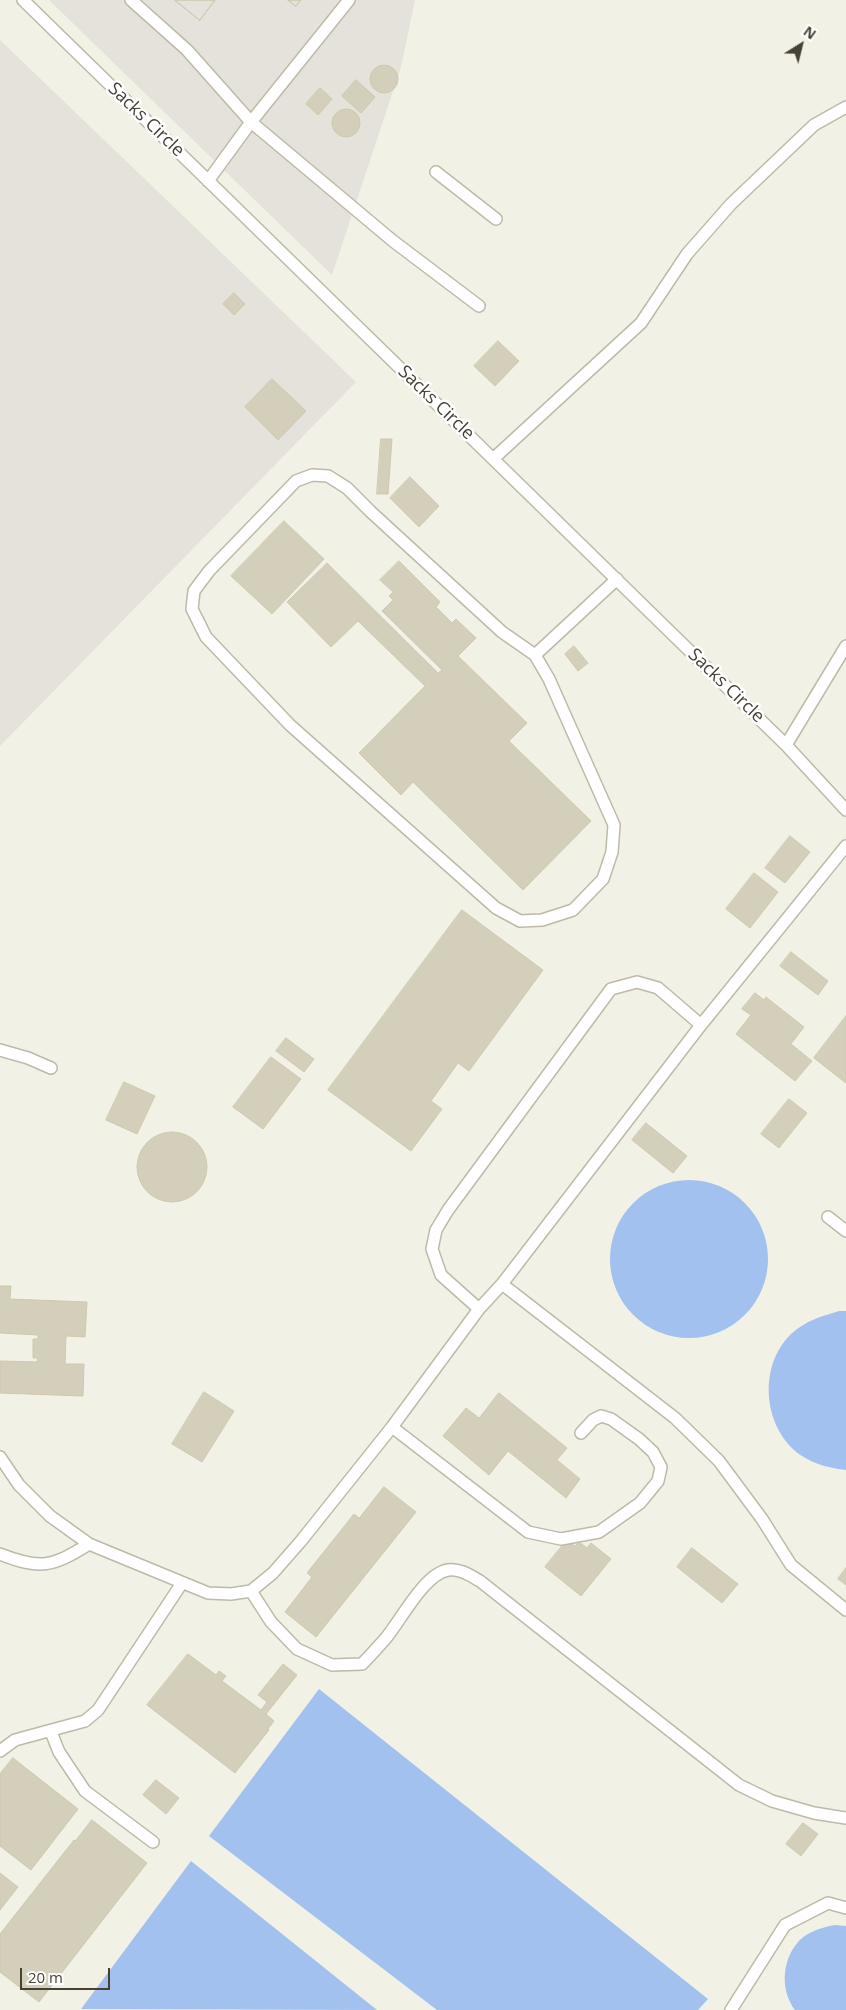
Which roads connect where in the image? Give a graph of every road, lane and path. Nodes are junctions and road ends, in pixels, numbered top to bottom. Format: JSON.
{"nodes":[{"id":1,"x":22,"y":0,"type":"edge"},
{"id":2,"x":130,"y":0,"type":"edge"},
{"id":3,"x":349,"y":0,"type":"edge"},
{"id":4,"x":846,"y":107,"type":"edge"},
{"id":5,"x":251,"y":122,"type":"junction"},
{"id":6,"x":436,"y":172,"type":"dead end"},
{"id":7,"x":208,"y":181,"type":"junction"},
{"id":8,"x":496,"y":219,"type":"dead end"},
{"id":9,"x":479,"y":306,"type":"dead end"},
{"id":10,"x":493,"y":459,"type":"junction"},
{"id":11,"x":617,"y":579,"type":"junction"},
{"id":12,"x":846,"y":646,"type":"edge"},
{"id":13,"x":535,"y":655,"type":"junction"},
{"id":14,"x":786,"y":746,"type":"junction"},
{"id":15,"x":846,"y":810,"type":"edge"},
{"id":16,"x":846,"y":846,"type":"edge"},
{"id":17,"x":701,"y":1025,"type":"junction"},
{"id":18,"x":0,"y":1050,"type":"edge"},
{"id":19,"x":51,"y":1068,"type":"dead end"},
{"id":20,"x":828,"y":1217,"type":"dead end"},
{"id":21,"x":846,"y":1231,"type":"edge"},
{"id":22,"x":502,"y":1284,"type":"junction"},
{"id":23,"x":479,"y":1310,"type":"junction"},
{"id":24,"x":392,"y":1427,"type":"junction"},
{"id":25,"x":581,"y":1433,"type":"dead end"},
{"id":26,"x":0,"y":1457,"type":"edge"},
{"id":27,"x":89,"y":1544,"type":"junction"},
{"id":28,"x":0,"y":1554,"type":"edge"},
{"id":29,"x":182,"y":1583,"type":"junction"},
{"id":30,"x":251,"y":1591,"type":"junction"},
{"id":31,"x":846,"y":1610,"type":"edge"},
{"id":32,"x":51,"y":1732,"type":"junction"},
{"id":33,"x":0,"y":1751,"type":"edge"},
{"id":34,"x":846,"y":1818,"type":"edge"},
{"id":35,"x":153,"y":1842,"type":"dead end"},
{"id":36,"x":846,"y":1908,"type":"edge"},
{"id":37,"x":731,"y":2010,"type":"edge"}],
"edges":[{"from":1,"to":7,"type":"lane","name":"Sacks Circle"},
{"from":2,"to":5,"type":"lane"},
{"from":3,"to":5,"type":"lane"},
{"from":4,"to":10,"type":"lane"},
{"from":5,"to":7,"type":"lane"},
{"from":5,"to":9,"type":"lane"},
{"from":6,"to":8,"type":"lane"},
{"from":7,"to":10,"type":"lane","name":"Sacks Circle"},
{"from":10,"to":11,"type":"lane","name":"Sacks Circle"},
{"from":11,"to":13,"type":"lane"},
{"from":11,"to":14,"type":"lane","name":"Sacks Circle"},
{"from":12,"to":14,"type":"lane"},
{"from":13,"to":13,"type":"lane"},
{"from":14,"to":15,"type":"lane","name":"Sacks Circle"},
{"from":16,"to":17,"type":"lane"},
{"from":17,"to":22,"type":"lane"},
{"from":17,"to":23,"type":"lane"},
{"from":18,"to":19,"type":"lane"},
{"from":20,"to":21,"type":"lane"},
{"from":22,"to":23,"type":"lane"},
{"from":22,"to":31,"type":"lane"},
{"from":23,"to":24,"type":"lane"},
{"from":24,"to":25,"type":"lane"},
{"from":24,"to":30,"type":"lane"},
{"from":26,"to":27,"type":"lane"},
{"from":27,"to":28,"type":"lane"},
{"from":27,"to":29,"type":"lane"},
{"from":29,"to":30,"type":"lane"},
{"from":29,"to":32,"type":"lane"},
{"from":30,"to":34,"type":"lane"},
{"from":32,"to":33,"type":"lane"},
{"from":32,"to":35,"type":"lane"},
{"from":36,"to":37,"type":"lane"}]}
